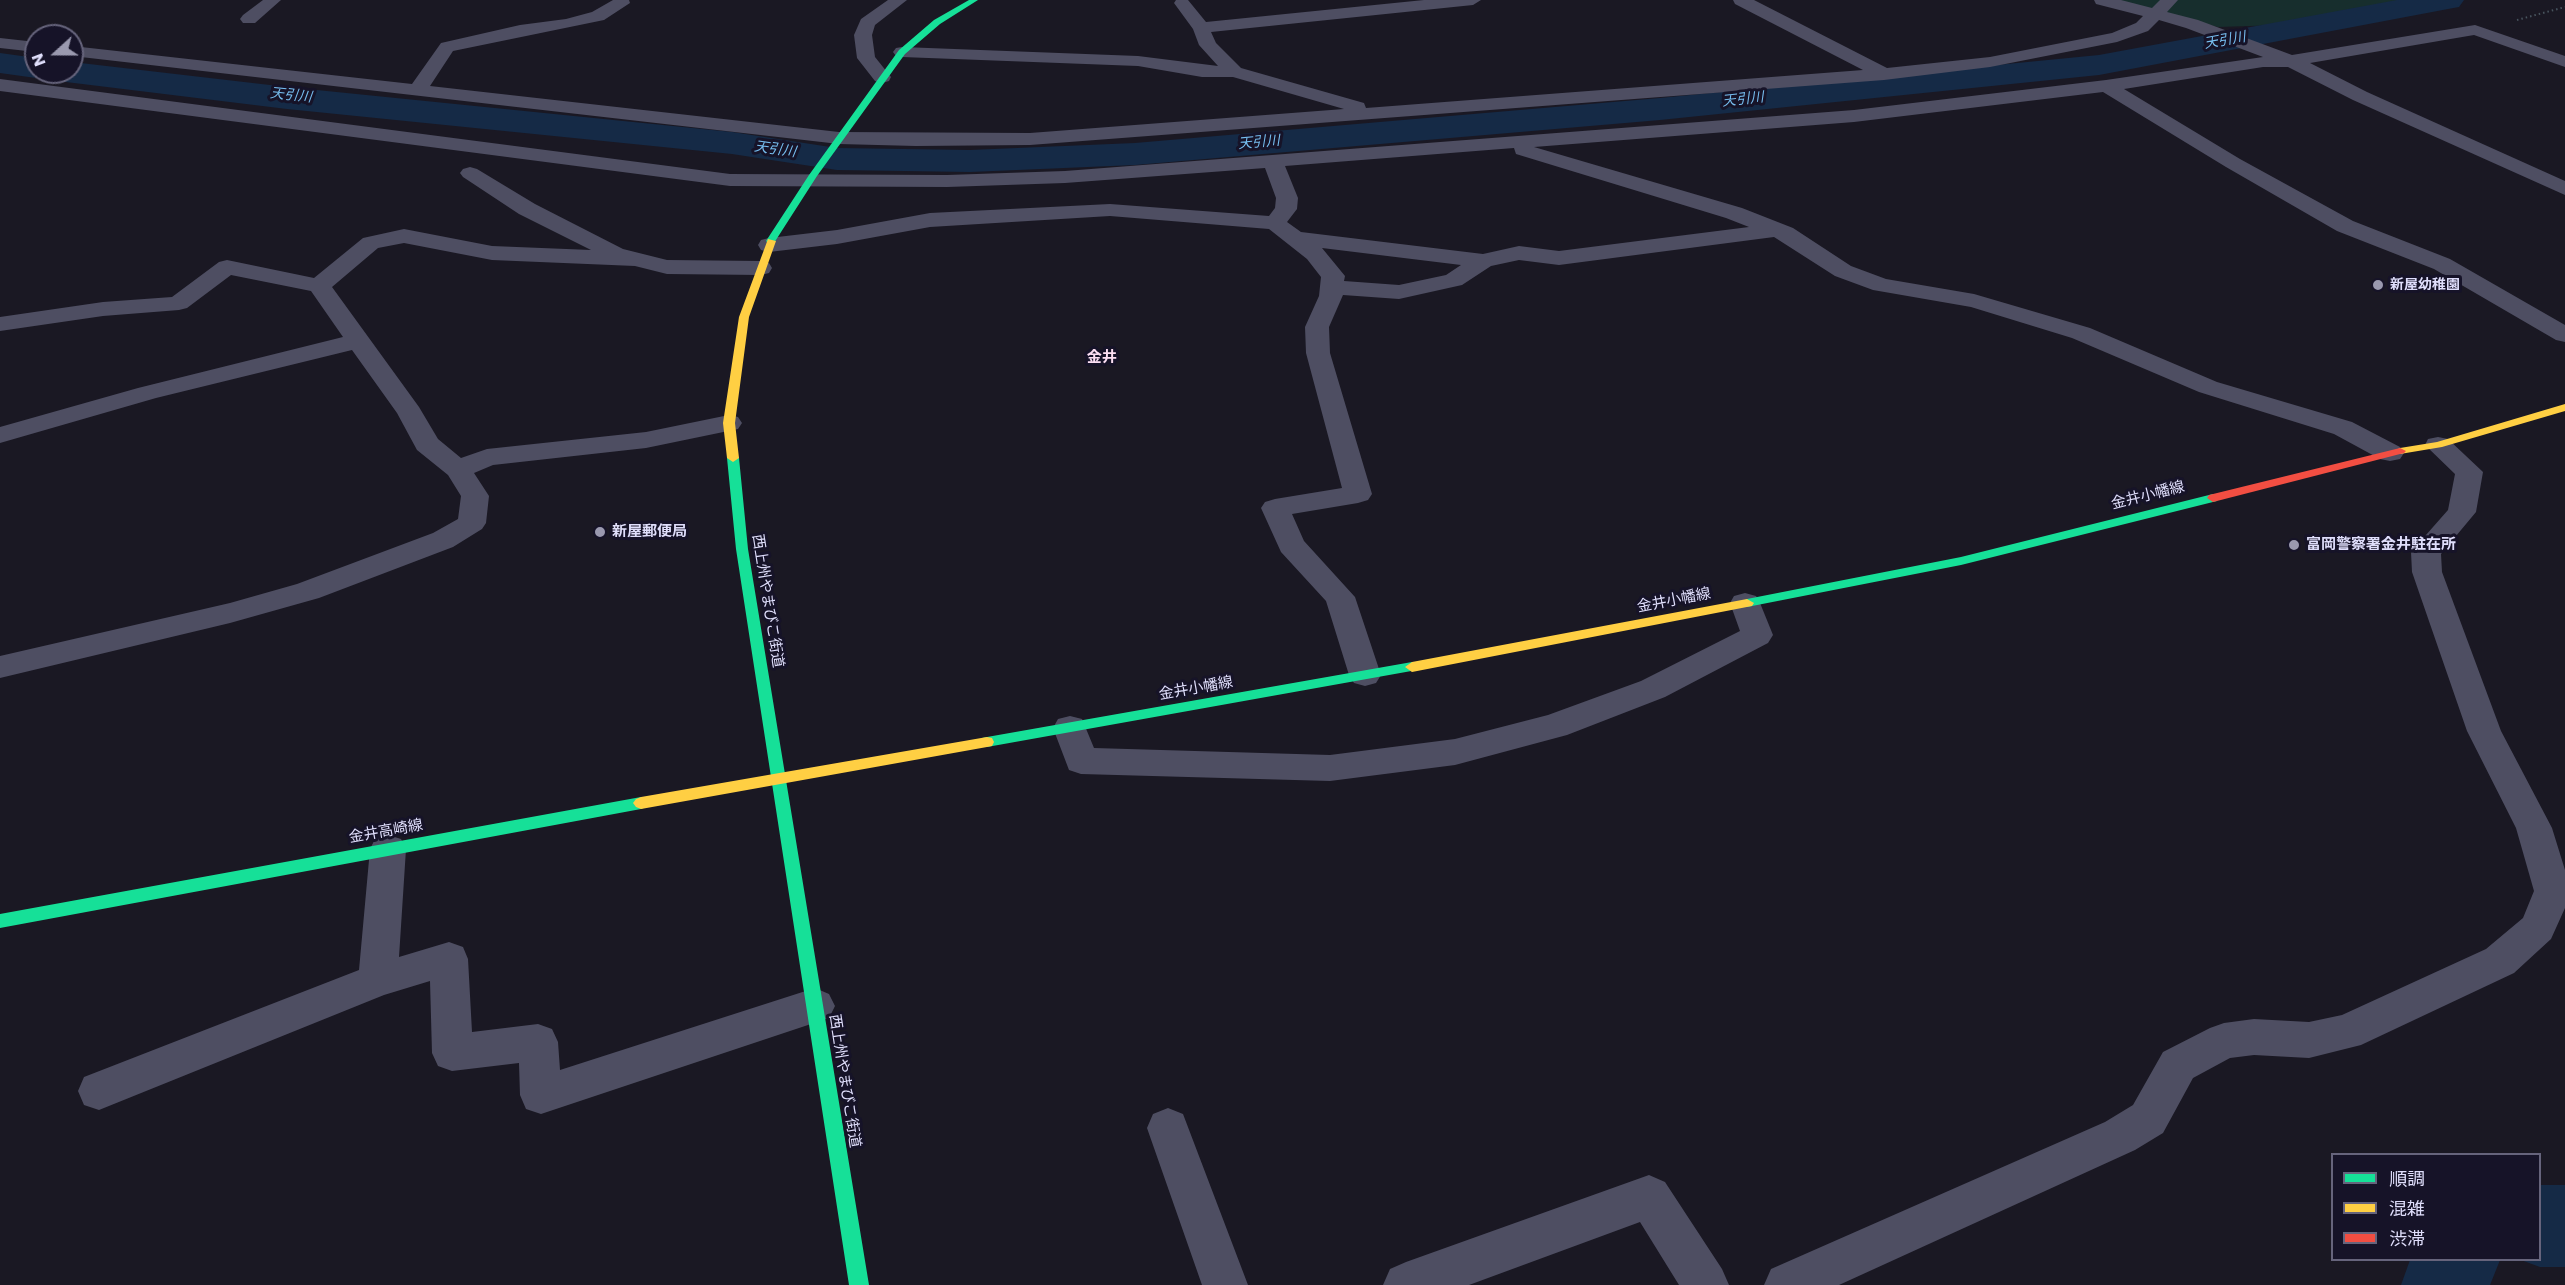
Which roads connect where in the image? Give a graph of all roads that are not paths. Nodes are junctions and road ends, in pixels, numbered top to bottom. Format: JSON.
{"nodes":[{"id":1,"x":273,"y":0,"type":"edge"},
{"id":2,"x":642,"y":0,"type":"edge"},
{"id":3,"x":899,"y":0,"type":"edge"},
{"id":4,"x":975,"y":0,"type":"edge"},
{"id":5,"x":1473,"y":0,"type":"edge"},
{"id":6,"x":1741,"y":0,"type":"edge"},
{"id":7,"x":2102,"y":0,"type":"edge"},
{"id":8,"x":2170,"y":0,"type":"edge"},
{"id":9,"x":622,"y":2,"type":"edge"},
{"id":10,"x":1182,"y":3,"type":"dead end"},
{"id":11,"x":1400,"y":3,"type":"edge"},
{"id":12,"x":2157,"y":15,"type":"junction"},
{"id":13,"x":249,"y":19,"type":"dead end"},
{"id":14,"x":1201,"y":28,"type":"junction"},
{"id":15,"x":0,"y":43,"type":"edge"},
{"id":16,"x":24,"y":46,"type":"edge"},
{"id":17,"x":84,"y":52,"type":"edge"},
{"id":18,"x":902,"y":52,"type":"junction"},
{"id":19,"x":2290,"y":61,"type":"junction"},
{"id":20,"x":2565,"y":62,"type":"edge"},
{"id":21,"x":1234,"y":72,"type":"junction"},
{"id":22,"x":1884,"y":74,"type":"junction"},
{"id":23,"x":882,"y":77,"type":"junction"},
{"id":24,"x":0,"y":85,"type":"edge"},
{"id":25,"x":2106,"y":86,"type":"junction"},
{"id":26,"x":417,"y":92,"type":"junction"},
{"id":27,"x":1367,"y":114,"type":"junction"},
{"id":28,"x":838,"y":139,"type":"junction"},
{"id":29,"x":1497,"y":144,"type":"junction"},
{"id":30,"x":1273,"y":161,"type":"junction"},
{"id":31,"x":470,"y":173,"type":"dead end"},
{"id":32,"x":810,"y":178,"type":"junction"},
{"id":33,"x":2565,"y":189,"type":"edge"},
{"id":34,"x":1776,"y":229,"type":"junction"},
{"id":35,"x":1284,"y":230,"type":"junction"},
{"id":36,"x":769,"y":245,"type":"junction"},
{"id":37,"x":636,"y":259,"type":"junction"},
{"id":38,"x":1483,"y":261,"type":"junction"},
{"id":39,"x":761,"y":268,"type":"junction"},
{"id":40,"x":319,"y":286,"type":"junction"},
{"id":41,"x":1332,"y":287,"type":"junction"},
{"id":42,"x":0,"y":324,"type":"edge"},
{"id":43,"x":2565,"y":335,"type":"edge"},
{"id":44,"x":357,"y":341,"type":"junction"},
{"id":45,"x":2565,"y":407,"type":"edge"},
{"id":46,"x":729,"y":423,"type":"junction"},
{"id":47,"x":0,"y":435,"type":"edge"},
{"id":48,"x":2438,"y":445,"type":"junction"},
{"id":49,"x":2390,"y":453,"type":"junction"},
{"id":50,"x":458,"y":470,"type":"junction"},
{"id":51,"x":1744,"y":603,"type":"junction"},
{"id":52,"x":0,"y":667,"type":"edge"},
{"id":53,"x":1365,"y":675,"type":"junction"},
{"id":54,"x":1070,"y":728,"type":"junction"},
{"id":55,"x":778,"y":777,"type":"junction"},
{"id":56,"x":2552,"y":846,"type":"edge"},
{"id":57,"x":388,"y":849,"type":"junction"},
{"id":58,"x":0,"y":921,"type":"edge"},
{"id":59,"x":378,"y":980,"type":"junction"},
{"id":60,"x":815,"y":1006,"type":"junction"},
{"id":61,"x":99,"y":1091,"type":"dead end"},
{"id":62,"x":1168,"y":1128,"type":"dead end"},
{"id":63,"x":859,"y":1285,"type":"edge"},
{"id":64,"x":1226,"y":1285,"type":"edge"},
{"id":65,"x":1406,"y":1285,"type":"edge"},
{"id":66,"x":1706,"y":1285,"type":"edge"},
{"id":67,"x":1787,"y":1285,"type":"edge"}],
"edges":[{"from":1,"to":13,"type":"street"},
{"from":2,"to":9,"type":"street"},
{"from":3,"to":23,"type":"street"},
{"from":4,"to":18,"type":"main road","name":"西上州やまびこ街道"},
{"from":5,"to":11,"type":"street"},
{"from":6,"to":22,"type":"street"},
{"from":7,"to":12,"type":"street"},
{"from":8,"to":12,"type":"street"},
{"from":9,"to":26,"type":"street"},
{"from":10,"to":14,"type":"street"},
{"from":11,"to":14,"type":"street"},
{"from":12,"to":19,"type":"street"},
{"from":12,"to":22,"type":"street"},
{"from":14,"to":21,"type":"street"},
{"from":15,"to":16,"type":"street"},
{"from":17,"to":26,"type":"street"},
{"from":18,"to":21,"type":"street"},
{"from":18,"to":23,"type":"main road","name":"西上州やまびこ街道"},
{"from":19,"to":20,"type":"street"},
{"from":19,"to":25,"type":"street"},
{"from":19,"to":33,"type":"street"},
{"from":21,"to":27,"type":"street"},
{"from":22,"to":27,"type":"street"},
{"from":23,"to":28,"type":"main road","name":"西上州やまびこ街道"},
{"from":24,"to":32,"type":"street"},
{"from":25,"to":29,"type":"street"},
{"from":25,"to":43,"type":"street"},
{"from":26,"to":28,"type":"street"},
{"from":27,"to":28,"type":"street"},
{"from":28,"to":32,"type":"main road","name":"西上州やまびこ街道"},
{"from":29,"to":30,"type":"street"},
{"from":29,"to":34,"type":"street"},
{"from":30,"to":32,"type":"street"},
{"from":30,"to":35,"type":"street"},
{"from":31,"to":37,"type":"street"},
{"from":32,"to":36,"type":"main road","name":"西上州やまびこ街道"},
{"from":34,"to":38,"type":"street"},
{"from":34,"to":49,"type":"street"},
{"from":35,"to":36,"type":"street"},
{"from":35,"to":38,"type":"street"},
{"from":35,"to":41,"type":"street"},
{"from":36,"to":39,"type":"main road","name":"西上州やまびこ街道"},
{"from":37,"to":39,"type":"street"},
{"from":37,"to":40,"type":"street"},
{"from":38,"to":41,"type":"street"},
{"from":39,"to":46,"type":"main road","name":"西上州やまびこ街道"},
{"from":40,"to":42,"type":"street"},
{"from":40,"to":44,"type":"street"},
{"from":41,"to":53,"type":"street"},
{"from":44,"to":47,"type":"street"},
{"from":44,"to":50,"type":"street"},
{"from":45,"to":48,"type":"main road","name":"金井小幡線"},
{"from":46,"to":50,"type":"street"},
{"from":46,"to":55,"type":"main road","name":"西上州やまびこ街道"},
{"from":48,"to":49,"type":"main road","name":"金井小幡線"},
{"from":48,"to":56,"type":"street"},
{"from":49,"to":51,"type":"main road","name":"金井小幡線"},
{"from":50,"to":52,"type":"street"},
{"from":51,"to":53,"type":"main road","name":"金井小幡線"},
{"from":51,"to":54,"type":"street"},
{"from":53,"to":54,"type":"main road","name":"金井小幡線"},
{"from":54,"to":55,"type":"main road","name":"金井小幡線"},
{"from":55,"to":57,"type":"main road","name":"金井高崎線"},
{"from":55,"to":60,"type":"main road","name":"西上州やまびこ街道"},
{"from":56,"to":67,"type":"street"},
{"from":57,"to":58,"type":"main road","name":"金井高崎線"},
{"from":57,"to":59,"type":"street"},
{"from":59,"to":60,"type":"street"},
{"from":59,"to":61,"type":"street"},
{"from":60,"to":63,"type":"main road","name":"西上州やまびこ街道"},
{"from":62,"to":64,"type":"street"},
{"from":65,"to":66,"type":"street"}]}
